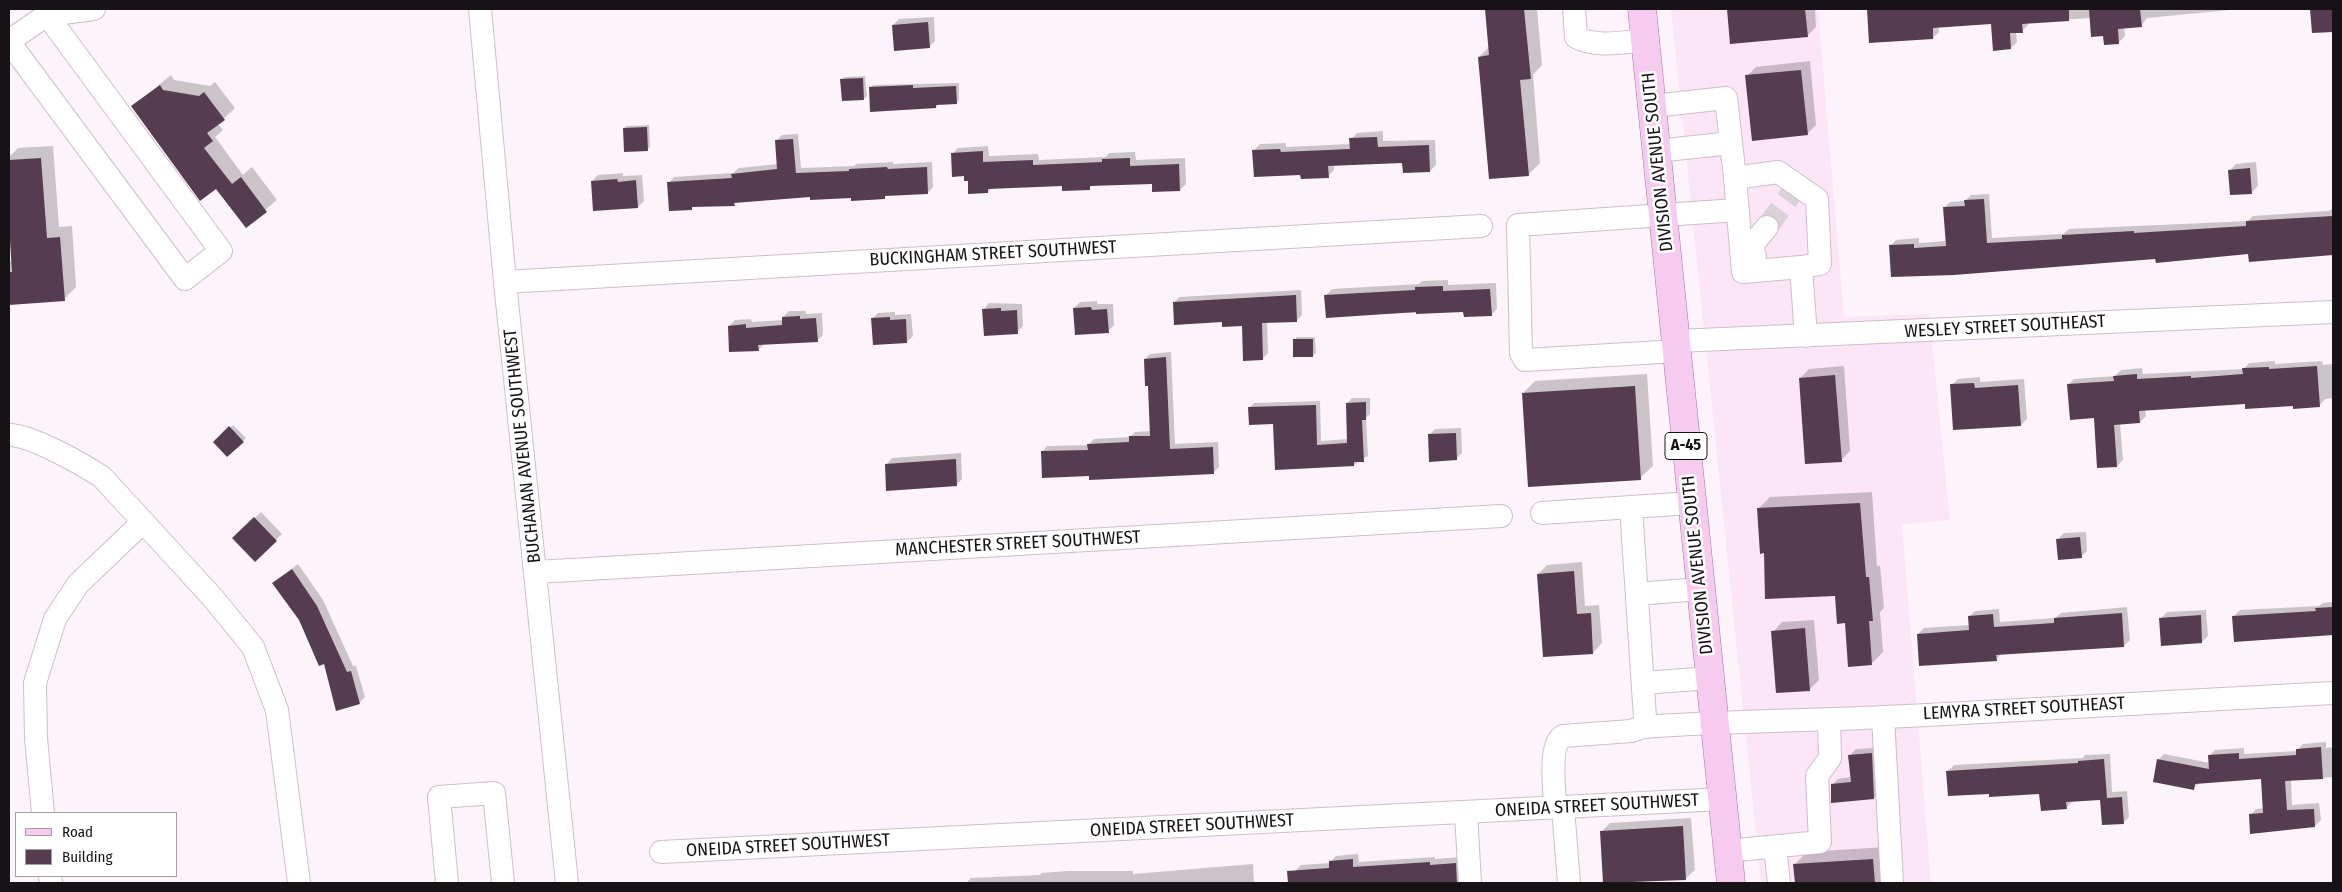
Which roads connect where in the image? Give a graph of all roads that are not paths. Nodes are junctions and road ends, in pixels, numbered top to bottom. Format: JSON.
{"nodes":[{"id":1,"x":94,"y":9,"type":"edge"},
{"id":2,"x":480,"y":9,"type":"edge"},
{"id":3,"x":1574,"y":9,"type":"edge"},
{"id":4,"x":1642,"y":9,"type":"edge"},
{"id":5,"x":47,"y":14,"type":"junction"},
{"id":6,"x":1645,"y":40,"type":"junction"},
{"id":7,"x":9,"y":42,"type":"edge"},
{"id":8,"x":1653,"y":106,"type":"junction"},
{"id":9,"x":1731,"y":143,"type":"junction"},
{"id":10,"x":1657,"y":151,"type":"junction"},
{"id":11,"x":1735,"y":178,"type":"junction"},
{"id":12,"x":1737,"y":210,"type":"junction"},
{"id":13,"x":1664,"y":216,"type":"junction"},
{"id":14,"x":1481,"y":226,"type":"dead end"},
{"id":15,"x":1773,"y":231,"type":"tunnel mouth"},
{"id":16,"x":1749,"y":265,"type":"junction"},
{"id":17,"x":1801,"y":267,"type":"junction"},
{"id":18,"x":505,"y":282,"type":"junction"},
{"id":19,"x":2333,"y":312,"type":"edge"},
{"id":20,"x":1806,"y":336,"type":"junction"},
{"id":21,"x":1678,"y":346,"type":"junction"},
{"id":22,"x":9,"y":435,"type":"edge"},
{"id":23,"x":1691,"y":503,"type":"junction"},
{"id":24,"x":1631,"y":507,"type":"junction"},
{"id":25,"x":1542,"y":513,"type":"dead end"},
{"id":26,"x":1501,"y":516,"type":"dead end"},
{"id":27,"x":142,"y":523,"type":"junction"},
{"id":28,"x":536,"y":572,"type":"junction"},
{"id":29,"x":1700,"y":589,"type":"junction"},
{"id":30,"x":1637,"y":594,"type":"junction"},
{"id":31,"x":1710,"y":678,"type":"junction"},
{"id":32,"x":1643,"y":683,"type":"junction"},
{"id":33,"x":2333,"y":693,"type":"edge"},
{"id":34,"x":1883,"y":717,"type":"junction"},
{"id":35,"x":1829,"y":719,"type":"junction"},
{"id":36,"x":1715,"y":722,"type":"junction"},
{"id":37,"x":1643,"y":727,"type":"junction"},
{"id":38,"x":1723,"y":799,"type":"junction"},
{"id":39,"x":1559,"y":808,"type":"junction"},
{"id":40,"x":43,"y":812,"type":"edge"},
{"id":41,"x":1466,"y":813,"type":"junction"},
{"id":42,"x":1775,"y":846,"type":"junction"},
{"id":43,"x":1727,"y":851,"type":"junction"},
{"id":44,"x":661,"y":852,"type":"dead end"},
{"id":45,"x":299,"y":883,"type":"edge"},
{"id":46,"x":447,"y":883,"type":"edge"},
{"id":47,"x":503,"y":883,"type":"edge"},
{"id":48,"x":567,"y":883,"type":"edge"},
{"id":49,"x":1470,"y":883,"type":"edge"},
{"id":50,"x":1568,"y":883,"type":"edge"},
{"id":51,"x":1724,"y":883,"type":"edge"},
{"id":52,"x":1731,"y":883,"type":"edge"},
{"id":53,"x":1779,"y":883,"type":"edge"},
{"id":54,"x":1892,"y":883,"type":"edge"}],
"edges":[{"from":1,"to":5,"type":"street"},
{"from":2,"to":18,"type":"street","name":"BUCHANAN AVENUE SOUTHWEST"},
{"from":3,"to":6,"type":"street"},
{"from":4,"to":6,"type":"main road","name":"DIVISION AVENUE SOUTH","number":"A-45"},
{"from":5,"to":7,"type":"street"},
{"from":5,"to":7,"type":"street"},
{"from":6,"to":8,"type":"main road","name":"DIVISION AVENUE SOUTH","number":"A-45"},
{"from":8,"to":9,"type":"street"},
{"from":8,"to":10,"type":"main road","name":"DIVISION AVENUE SOUTH","number":"A-45"},
{"from":9,"to":10,"type":"street"},
{"from":9,"to":11,"type":"street"},
{"from":10,"to":13,"type":"main road","name":"DIVISION AVENUE SOUTH","number":"A-45"},
{"from":11,"to":12,"type":"street"},
{"from":11,"to":17,"type":"street"},
{"from":12,"to":13,"type":"street"},
{"from":12,"to":16,"type":"street"},
{"from":13,"to":21,"type":"main road","name":"DIVISION AVENUE SOUTH","number":"A-45"},
{"from":13,"to":21,"type":"street","name":"WESLEY STREET SOUTHEAST"},
{"from":14,"to":18,"type":"street","name":"BUCKINGHAM STREET SOUTHWEST"},
{"from":15,"to":16,"type":"street"},
{"from":16,"to":17,"type":"street"},
{"from":17,"to":20,"type":"street"},
{"from":18,"to":28,"type":"street","name":"BUCHANAN AVENUE SOUTHWEST"},
{"from":19,"to":20,"type":"street","name":"WESLEY STREET SOUTHEAST"},
{"from":20,"to":21,"type":"street","name":"WESLEY STREET SOUTHEAST"},
{"from":21,"to":23,"type":"main road","name":"DIVISION AVENUE SOUTH","number":"A-45"},
{"from":22,"to":27,"type":"street"},
{"from":23,"to":24,"type":"street"},
{"from":23,"to":29,"type":"main road","name":"DIVISION AVENUE SOUTH","number":"A-45"},
{"from":24,"to":25,"type":"street"},
{"from":24,"to":30,"type":"street"},
{"from":26,"to":28,"type":"street","name":"MANCHESTER STREET SOUTHWEST"},
{"from":27,"to":40,"type":"street"},
{"from":27,"to":45,"type":"street"},
{"from":28,"to":48,"type":"street","name":"BUCHANAN AVENUE SOUTHWEST"},
{"from":29,"to":30,"type":"street"},
{"from":29,"to":31,"type":"main road","name":"DIVISION AVENUE SOUTH","number":"A-45"},
{"from":30,"to":32,"type":"street"},
{"from":31,"to":32,"type":"street"},
{"from":31,"to":36,"type":"main road","name":"DIVISION AVENUE SOUTH","number":"A-45"},
{"from":32,"to":37,"type":"street"},
{"from":33,"to":34,"type":"street","name":"LEMYRA STREET SOUTHEAST"},
{"from":34,"to":35,"type":"street","name":"LEMYRA STREET SOUTHEAST"},
{"from":34,"to":54,"type":"street"},
{"from":35,"to":36,"type":"street","name":"LEMYRA STREET SOUTHEAST"},
{"from":35,"to":42,"type":"street"},
{"from":36,"to":37,"type":"street","name":"LEMYRA STREET SOUTHEAST"},
{"from":36,"to":38,"type":"main road","name":"DIVISION AVENUE SOUTH","number":"A-45"},
{"from":37,"to":39,"type":"street","name":"LEMYRA STREET SOUTHEAST"},
{"from":38,"to":39,"type":"street","name":"ONEIDA STREET SOUTHWEST"},
{"from":38,"to":43,"type":"main road","name":"DIVISION AVENUE SOUTH","number":"A-45"},
{"from":39,"to":41,"type":"street","name":"ONEIDA STREET SOUTHWEST"},
{"from":39,"to":50,"type":"street"},
{"from":41,"to":44,"type":"street","name":"ONEIDA STREET SOUTHWEST"},
{"from":41,"to":49,"type":"street"},
{"from":42,"to":43,"type":"street"},
{"from":42,"to":53,"type":"street"},
{"from":43,"to":52,"type":"main road","name":"DIVISION AVENUE SOUTH","number":"A-45"},
{"from":46,"to":47,"type":"street"},
{"from":51,"to":52,"type":"street"}]}
